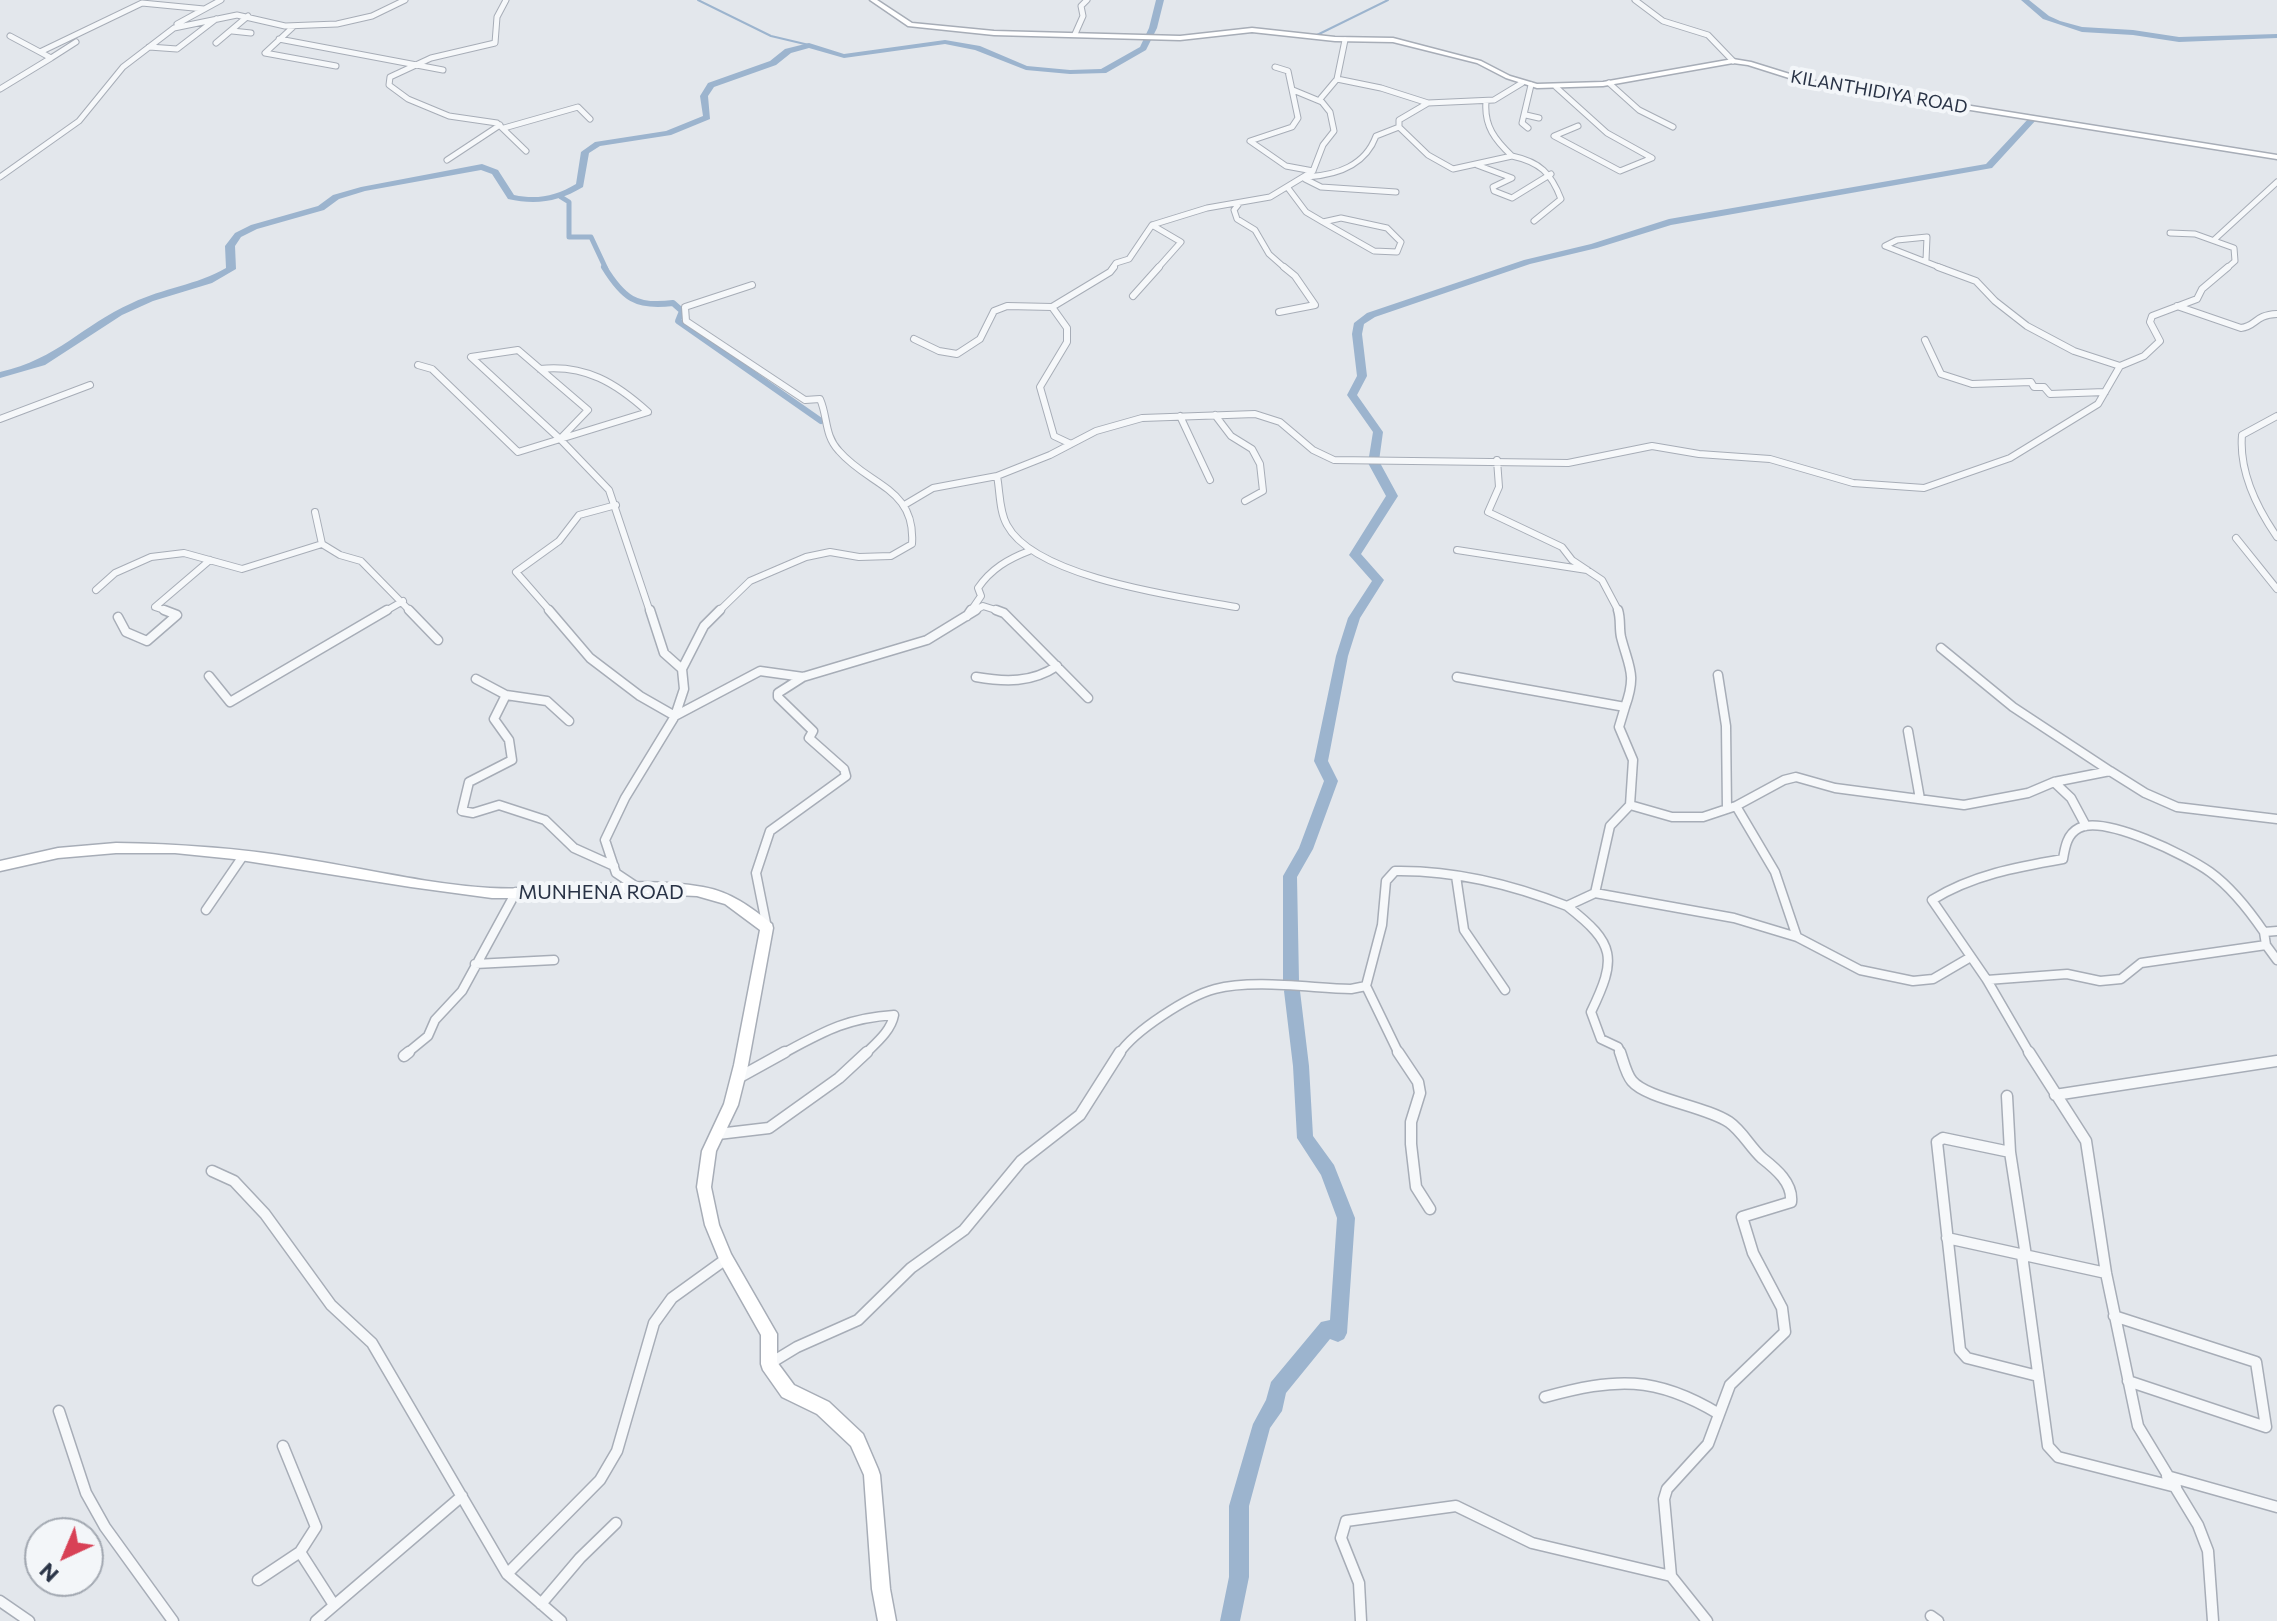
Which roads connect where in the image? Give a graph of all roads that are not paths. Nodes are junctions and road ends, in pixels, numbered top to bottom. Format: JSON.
{"nodes":[{"id":1,"x":221,"y":0,"type":"edge"},
{"id":2,"x":405,"y":0,"type":"edge"},
{"id":3,"x":506,"y":0,"type":"edge"},
{"id":4,"x":873,"y":0,"type":"edge"},
{"id":5,"x":1087,"y":0,"type":"edge"},
{"id":6,"x":1635,"y":0,"type":"edge"},
{"id":7,"x":204,"y":9,"type":"junction"},
{"id":8,"x":220,"y":16,"type":"junction"},
{"id":9,"x":248,"y":16,"type":"junction"},
{"id":10,"x":293,"y":27,"type":"junction"},
{"id":11,"x":174,"y":28,"type":"junction"},
{"id":12,"x":232,"y":31,"type":"junction"},
{"id":13,"x":251,"y":33,"type":"dead end"},
{"id":14,"x":1075,"y":34,"type":"junction"},
{"id":15,"x":10,"y":36,"type":"dead end"},
{"id":16,"x":279,"y":39,"type":"junction"},
{"id":17,"x":1345,"y":40,"type":"junction"},
{"id":18,"x":76,"y":42,"type":"dead end"},
{"id":19,"x":216,"y":43,"type":"dead end"},
{"id":20,"x":149,"y":47,"type":"junction"},
{"id":21,"x":40,"y":52,"type":"junction"},
{"id":22,"x":51,"y":58,"type":"junction"},
{"id":23,"x":1733,"y":61,"type":"junction"},
{"id":24,"x":420,"y":64,"type":"junction"},
{"id":25,"x":336,"y":66,"type":"dead end"},
{"id":26,"x":1275,"y":67,"type":"dead end"},
{"id":27,"x":443,"y":70,"type":"dead end"},
{"id":28,"x":1337,"y":79,"type":"junction"},
{"id":29,"x":1522,"y":83,"type":"junction"},
{"id":30,"x":1609,"y":83,"type":"junction"},
{"id":31,"x":1531,"y":85,"type":"junction"},
{"id":32,"x":1556,"y":87,"type":"junction"},
{"id":33,"x":0,"y":89,"type":"edge"},
{"id":34,"x":1293,"y":90,"type":"junction"},
{"id":35,"x":1321,"y":98,"type":"junction"},
{"id":36,"x":1486,"y":102,"type":"junction"},
{"id":37,"x":1428,"y":103,"type":"junction"},
{"id":38,"x":1526,"y":115,"type":"junction"},
{"id":39,"x":1539,"y":118,"type":"dead end"},
{"id":40,"x":590,"y":119,"type":"dead end"},
{"id":41,"x":502,"y":126,"type":"junction"},
{"id":42,"x":1578,"y":126,"type":"dead end"},
{"id":43,"x":1399,"y":127,"type":"junction"},
{"id":44,"x":1673,"y":127,"type":"dead end"},
{"id":45,"x":1528,"y":128,"type":"dead end"},
{"id":46,"x":526,"y":151,"type":"dead end"},
{"id":47,"x":1512,"y":156,"type":"junction"},
{"id":48,"x":2277,"y":157,"type":"edge"},
{"id":49,"x":447,"y":160,"type":"dead end"},
{"id":50,"x":1475,"y":164,"type":"junction"},
{"id":51,"x":1313,"y":171,"type":"junction"},
{"id":52,"x":1551,"y":174,"type":"junction"},
{"id":53,"x":0,"y":177,"type":"edge"},
{"id":54,"x":1306,"y":178,"type":"junction"},
{"id":55,"x":2277,"y":182,"type":"edge"},
{"id":56,"x":1288,"y":188,"type":"junction"},
{"id":57,"x":1396,"y":192,"type":"dead end"},
{"id":58,"x":1239,"y":204,"type":"junction"},
{"id":59,"x":1534,"y":221,"type":"dead end"},
{"id":60,"x":1322,"y":222,"type":"junction"},
{"id":61,"x":1152,"y":225,"type":"junction"},
{"id":62,"x":2170,"y":233,"type":"dead end"},
{"id":63,"x":2215,"y":239,"type":"junction"},
{"id":64,"x":1926,"y":260,"type":"junction"},
{"id":65,"x":752,"y":285,"type":"dead end"},
{"id":66,"x":1133,"y":296,"type":"dead end"},
{"id":67,"x":2177,"y":306,"type":"junction"},
{"id":68,"x":1052,"y":307,"type":"junction"},
{"id":69,"x":1279,"y":312,"type":"dead end"},
{"id":70,"x":2277,"y":314,"type":"edge"},
{"id":71,"x":914,"y":339,"type":"dead end"},
{"id":72,"x":1925,"y":340,"type":"dead end"},
{"id":73,"x":418,"y":365,"type":"dead end"},
{"id":74,"x":2120,"y":366,"type":"junction"},
{"id":75,"x":540,"y":369,"type":"junction"},
{"id":76,"x":90,"y":385,"type":"dead end"},
{"id":77,"x":2105,"y":392,"type":"junction"},
{"id":78,"x":1215,"y":415,"type":"junction"},
{"id":79,"x":1180,"y":416,"type":"junction"},
{"id":80,"x":2277,"y":416,"type":"edge"},
{"id":81,"x":0,"y":419,"type":"edge"},
{"id":82,"x":560,"y":439,"type":"junction"},
{"id":83,"x":1071,"y":444,"type":"junction"},
{"id":84,"x":1497,"y":460,"type":"junction"},
{"id":85,"x":997,"y":476,"type":"junction"},
{"id":86,"x":1210,"y":480,"type":"dead end"},
{"id":87,"x":1245,"y":501,"type":"dead end"},
{"id":88,"x":906,"y":504,"type":"junction"},
{"id":89,"x":616,"y":505,"type":"junction"},
{"id":90,"x":315,"y":512,"type":"dead end"},
{"id":91,"x":2277,"y":537,"type":"edge"},
{"id":92,"x":2236,"y":538,"type":"dead end"},
{"id":93,"x":322,"y":544,"type":"junction"},
{"id":94,"x":1457,"y":550,"type":"dead end"},
{"id":95,"x":1029,"y":551,"type":"junction"},
{"id":96,"x":210,"y":560,"type":"junction"},
{"id":97,"x":1592,"y":571,"type":"junction"},
{"id":98,"x":2277,"y":589,"type":"edge"},
{"id":99,"x":96,"y":590,"type":"dead end"},
{"id":100,"x":403,"y":601,"type":"junction"},
{"id":101,"x":1236,"y":607,"type":"dead end"},
{"id":102,"x":118,"y":617,"type":"dead end"},
{"id":103,"x":964,"y":620,"type":"junction"},
{"id":104,"x":438,"y":640,"type":"dead end"},
{"id":105,"x":1941,"y":648,"type":"dead end"},
{"id":106,"x":1057,"y":666,"type":"junction"},
{"id":107,"x":682,"y":669,"type":"junction"},
{"id":108,"x":1718,"y":675,"type":"dead end"},
{"id":109,"x":209,"y":676,"type":"dead end"},
{"id":110,"x":803,"y":677,"type":"junction"},
{"id":111,"x":976,"y":677,"type":"dead end"},
{"id":112,"x":1457,"y":677,"type":"dead end"},
{"id":113,"x":476,"y":679,"type":"dead end"},
{"id":114,"x":506,"y":695,"type":"junction"},
{"id":115,"x":1088,"y":698,"type":"dead end"},
{"id":116,"x":1625,"y":707,"type":"junction"},
{"id":117,"x":675,"y":716,"type":"junction"},
{"id":118,"x":569,"y":721,"type":"dead end"},
{"id":119,"x":1908,"y":731,"type":"dead end"},
{"id":120,"x":2110,"y":771,"type":"junction"},
{"id":121,"x":2054,"y":782,"type":"junction"},
{"id":122,"x":1920,"y":799,"type":"junction"},
{"id":123,"x":1630,"y":805,"type":"junction"},
{"id":124,"x":1732,"y":808,"type":"junction"},
{"id":125,"x":2277,"y":819,"type":"edge"},
{"id":126,"x":2086,"y":826,"type":"junction"},
{"id":127,"x":243,"y":856,"type":"junction"},
{"id":128,"x":0,"y":866,"type":"edge"},
{"id":129,"x":614,"y":866,"type":"junction"},
{"id":130,"x":1456,"y":876,"type":"junction"},
{"id":131,"x":638,"y":888,"type":"junction"},
{"id":132,"x":516,"y":892,"type":"junction"},
{"id":133,"x":1595,"y":893,"type":"junction"},
{"id":134,"x":1567,"y":906,"type":"junction"},
{"id":135,"x":206,"y":910,"type":"dead end"},
{"id":136,"x":767,"y":928,"type":"junction"},
{"id":137,"x":2277,"y":931,"type":"edge"},
{"id":138,"x":2264,"y":932,"type":"junction"},
{"id":139,"x":1797,"y":937,"type":"junction"},
{"id":140,"x":2266,"y":945,"type":"junction"},
{"id":141,"x":1969,"y":958,"type":"junction"},
{"id":142,"x":554,"y":960,"type":"dead end"},
{"id":143,"x":2277,"y":960,"type":"edge"},
{"id":144,"x":475,"y":964,"type":"junction"},
{"id":145,"x":1987,"y":980,"type":"junction"},
{"id":146,"x":1366,"y":986,"type":"junction"},
{"id":147,"x":1505,"y":990,"type":"dead end"},
{"id":148,"x":404,"y":1056,"type":"dead end"},
{"id":149,"x":2277,"y":1061,"type":"edge"},
{"id":150,"x":737,"y":1078,"type":"junction"},
{"id":151,"x":2055,"y":1095,"type":"junction"},
{"id":152,"x":2007,"y":1096,"type":"dead end"},
{"id":153,"x":718,"y":1134,"type":"junction"},
{"id":154,"x":2010,"y":1152,"type":"junction"},
{"id":155,"x":212,"y":1171,"type":"dead end"},
{"id":156,"x":1430,"y":1209,"type":"dead end"},
{"id":157,"x":1947,"y":1238,"type":"junction"},
{"id":158,"x":2024,"y":1256,"type":"junction"},
{"id":159,"x":726,"y":1259,"type":"junction"},
{"id":160,"x":2106,"y":1273,"type":"junction"},
{"id":161,"x":2114,"y":1316,"type":"junction"},
{"id":162,"x":769,"y":1364,"type":"junction"},
{"id":163,"x":2038,"y":1376,"type":"junction"},
{"id":164,"x":2128,"y":1381,"type":"junction"},
{"id":165,"x":1545,"y":1397,"type":"dead end"},
{"id":166,"x":59,"y":1411,"type":"dead end"},
{"id":167,"x":1719,"y":1414,"type":"junction"},
{"id":168,"x":283,"y":1446,"type":"dead end"},
{"id":169,"x":2167,"y":1476,"type":"junction"},
{"id":170,"x":2176,"y":1487,"type":"junction"},
{"id":171,"x":462,"y":1496,"type":"junction"},
{"id":172,"x":2277,"y":1507,"type":"edge"},
{"id":173,"x":616,"y":1523,"type":"dead end"},
{"id":174,"x":300,"y":1552,"type":"junction"},
{"id":175,"x":507,"y":1574,"type":"junction"},
{"id":176,"x":1671,"y":1576,"type":"junction"},
{"id":177,"x":258,"y":1580,"type":"dead end"},
{"id":178,"x":0,"y":1601,"type":"edge"},
{"id":179,"x":541,"y":1604,"type":"junction"},
{"id":180,"x":334,"y":1605,"type":"junction"},
{"id":181,"x":29,"y":1621,"type":"edge"},
{"id":182,"x":173,"y":1621,"type":"edge"},
{"id":183,"x":316,"y":1621,"type":"edge"},
{"id":184,"x":561,"y":1621,"type":"edge"},
{"id":185,"x":887,"y":1621,"type":"edge"},
{"id":186,"x":1361,"y":1621,"type":"edge"},
{"id":187,"x":1707,"y":1621,"type":"edge"},
{"id":188,"x":2213,"y":1621,"type":"edge"}],
"edges":[{"from":1,"to":7,"type":"street"},
{"from":2,"to":10,"type":"street"},
{"from":3,"to":24,"type":"street"},
{"from":4,"to":14,"type":"street","name":"KILANTHIDIYA ROAD"},
{"from":5,"to":14,"type":"street"},
{"from":6,"to":23,"type":"street"},
{"from":7,"to":11,"type":"street"},
{"from":7,"to":21,"type":"street"},
{"from":8,"to":9,"type":"street"},
{"from":8,"to":11,"type":"street"},
{"from":8,"to":20,"type":"street"},
{"from":9,"to":10,"type":"street"},
{"from":9,"to":12,"type":"street"},
{"from":10,"to":16,"type":"street"},
{"from":11,"to":20,"type":"street"},
{"from":12,"to":13,"type":"street"},
{"from":12,"to":19,"type":"street"},
{"from":14,"to":17,"type":"street","name":"KILANTHIDIYA ROAD"},
{"from":15,"to":21,"type":"street"},
{"from":16,"to":24,"type":"street"},
{"from":16,"to":25,"type":"street"},
{"from":17,"to":28,"type":"street"},
{"from":17,"to":29,"type":"street","name":"KILANTHIDIYA ROAD"},
{"from":18,"to":22,"type":"street"},
{"from":20,"to":53,"type":"street"},
{"from":21,"to":22,"type":"street"},
{"from":22,"to":33,"type":"street"},
{"from":23,"to":30,"type":"street","name":"KILANTHIDIYA ROAD"},
{"from":23,"to":48,"type":"street","name":"KILANTHIDIYA ROAD"},
{"from":24,"to":27,"type":"street"},
{"from":24,"to":41,"type":"street"},
{"from":26,"to":34,"type":"street"},
{"from":28,"to":35,"type":"street"},
{"from":28,"to":37,"type":"street"},
{"from":29,"to":31,"type":"street","name":"KILANTHIDIYA ROAD"},
{"from":29,"to":36,"type":"street"},
{"from":30,"to":32,"type":"street","name":"KILANTHIDIYA ROAD"},
{"from":30,"to":44,"type":"street"},
{"from":31,"to":32,"type":"street","name":"KILANTHIDIYA ROAD"},
{"from":31,"to":38,"type":"street"},
{"from":32,"to":42,"type":"street"},
{"from":34,"to":35,"type":"street"},
{"from":34,"to":51,"type":"street"},
{"from":35,"to":51,"type":"street"},
{"from":36,"to":37,"type":"street"},
{"from":36,"to":47,"type":"street"},
{"from":37,"to":43,"type":"street"},
{"from":38,"to":39,"type":"street"},
{"from":38,"to":45,"type":"street"},
{"from":40,"to":41,"type":"street"},
{"from":41,"to":46,"type":"street"},
{"from":41,"to":49,"type":"street"},
{"from":43,"to":50,"type":"street"},
{"from":43,"to":54,"type":"street"},
{"from":47,"to":50,"type":"street"},
{"from":47,"to":52,"type":"street"},
{"from":50,"to":52,"type":"street"},
{"from":51,"to":54,"type":"street"},
{"from":52,"to":59,"type":"street"},
{"from":54,"to":56,"type":"street"},
{"from":54,"to":57,"type":"street"},
{"from":55,"to":63,"type":"street"},
{"from":56,"to":58,"type":"street"},
{"from":56,"to":60,"type":"street"},
{"from":58,"to":61,"type":"street"},
{"from":58,"to":69,"type":"street"},
{"from":60,"to":60,"type":"street"},
{"from":61,"to":66,"type":"street"},
{"from":61,"to":68,"type":"street"},
{"from":62,"to":63,"type":"street"},
{"from":63,"to":67,"type":"street"},
{"from":64,"to":64,"type":"street"},
{"from":64,"to":74,"type":"street"},
{"from":65,"to":88,"type":"street"},
{"from":67,"to":70,"type":"street"},
{"from":67,"to":74,"type":"street"},
{"from":68,"to":71,"type":"street"},
{"from":68,"to":83,"type":"street"},
{"from":72,"to":77,"type":"street"},
{"from":73,"to":82,"type":"street"},
{"from":74,"to":77,"type":"street"},
{"from":75,"to":82,"type":"street"},
{"from":75,"to":82,"type":"street"},
{"from":75,"to":82,"type":"street"},
{"from":76,"to":81,"type":"street"},
{"from":77,"to":84,"type":"street"},
{"from":78,"to":79,"type":"street"},
{"from":78,"to":84,"type":"street"},
{"from":78,"to":87,"type":"street"},
{"from":79,"to":83,"type":"street"},
{"from":79,"to":86,"type":"street"},
{"from":80,"to":91,"type":"street"},
{"from":82,"to":89,"type":"street"},
{"from":83,"to":85,"type":"street"},
{"from":84,"to":97,"type":"street"},
{"from":85,"to":88,"type":"street"},
{"from":85,"to":95,"type":"street"},
{"from":88,"to":107,"type":"street"},
{"from":89,"to":107,"type":"street"},
{"from":89,"to":117,"type":"street"},
{"from":90,"to":93,"type":"street"},
{"from":92,"to":98,"type":"street"},
{"from":93,"to":96,"type":"street"},
{"from":93,"to":100,"type":"street"},
{"from":94,"to":97,"type":"street"},
{"from":95,"to":101,"type":"street"},
{"from":95,"to":103,"type":"street"},
{"from":96,"to":99,"type":"street"},
{"from":96,"to":102,"type":"street"},
{"from":97,"to":116,"type":"street"},
{"from":100,"to":104,"type":"street"},
{"from":100,"to":109,"type":"street"},
{"from":103,"to":106,"type":"street"},
{"from":103,"to":110,"type":"street"},
{"from":105,"to":120,"type":"street"},
{"from":106,"to":111,"type":"street"},
{"from":106,"to":115,"type":"street"},
{"from":107,"to":117,"type":"street"},
{"from":108,"to":124,"type":"street"},
{"from":110,"to":117,"type":"street"},
{"from":110,"to":136,"type":"street"},
{"from":112,"to":116,"type":"street"},
{"from":113,"to":114,"type":"street"},
{"from":114,"to":118,"type":"street"},
{"from":114,"to":129,"type":"street"},
{"from":116,"to":123,"type":"street"},
{"from":117,"to":129,"type":"street"},
{"from":119,"to":122,"type":"street"},
{"from":120,"to":121,"type":"street"},
{"from":120,"to":125,"type":"street"},
{"from":121,"to":122,"type":"street"},
{"from":121,"to":126,"type":"street"},
{"from":122,"to":124,"type":"street"},
{"from":123,"to":124,"type":"street"},
{"from":123,"to":133,"type":"street"},
{"from":124,"to":139,"type":"street"},
{"from":126,"to":138,"type":"street"},
{"from":126,"to":141,"type":"street"},
{"from":127,"to":128,"type":"street","name":"MUNHENA ROAD"},
{"from":127,"to":132,"type":"street","name":"MUNHENA ROAD"},
{"from":127,"to":135,"type":"street"},
{"from":129,"to":131,"type":"street"},
{"from":130,"to":134,"type":"street"},
{"from":130,"to":146,"type":"street"},
{"from":130,"to":147,"type":"street"},
{"from":131,"to":132,"type":"street","name":"MUNHENA ROAD"},
{"from":131,"to":136,"type":"street","name":"MUNHENA ROAD"},
{"from":132,"to":144,"type":"street"},
{"from":133,"to":134,"type":"street"},
{"from":133,"to":139,"type":"street"},
{"from":134,"to":167,"type":"street"},
{"from":136,"to":150,"type":"street"},
{"from":137,"to":138,"type":"street"},
{"from":138,"to":140,"type":"street"},
{"from":139,"to":141,"type":"street"},
{"from":140,"to":143,"type":"street"},
{"from":140,"to":145,"type":"street"},
{"from":141,"to":145,"type":"street"},
{"from":142,"to":144,"type":"street"},
{"from":144,"to":148,"type":"street"},
{"from":145,"to":151,"type":"street"},
{"from":146,"to":156,"type":"street"},
{"from":146,"to":162,"type":"street"},
{"from":149,"to":151,"type":"street"},
{"from":150,"to":153,"type":"street"},
{"from":150,"to":153,"type":"street"},
{"from":151,"to":160,"type":"street"},
{"from":152,"to":154,"type":"street"},
{"from":153,"to":159,"type":"street"},
{"from":154,"to":157,"type":"street"},
{"from":154,"to":158,"type":"street"},
{"from":155,"to":171,"type":"street"},
{"from":157,"to":158,"type":"street"},
{"from":157,"to":163,"type":"street"},
{"from":158,"to":160,"type":"street"},
{"from":158,"to":163,"type":"street"},
{"from":159,"to":162,"type":"street"},
{"from":159,"to":175,"type":"street"},
{"from":160,"to":161,"type":"street"},
{"from":161,"to":164,"type":"street"},
{"from":161,"to":164,"type":"street"},
{"from":162,"to":185,"type":"street"},
{"from":163,"to":170,"type":"street"},
{"from":164,"to":169,"type":"street"},
{"from":165,"to":167,"type":"street"},
{"from":166,"to":182,"type":"street"},
{"from":167,"to":176,"type":"street"},
{"from":168,"to":174,"type":"street"},
{"from":169,"to":170,"type":"street"},
{"from":169,"to":172,"type":"street"},
{"from":170,"to":188,"type":"street"},
{"from":171,"to":175,"type":"street"},
{"from":171,"to":180,"type":"street"},
{"from":173,"to":179,"type":"street"},
{"from":174,"to":177,"type":"street"},
{"from":174,"to":180,"type":"street"},
{"from":175,"to":179,"type":"street"},
{"from":176,"to":186,"type":"street"},
{"from":176,"to":187,"type":"street"},
{"from":178,"to":181,"type":"street"},
{"from":179,"to":184,"type":"street"},
{"from":180,"to":183,"type":"street"}]}
